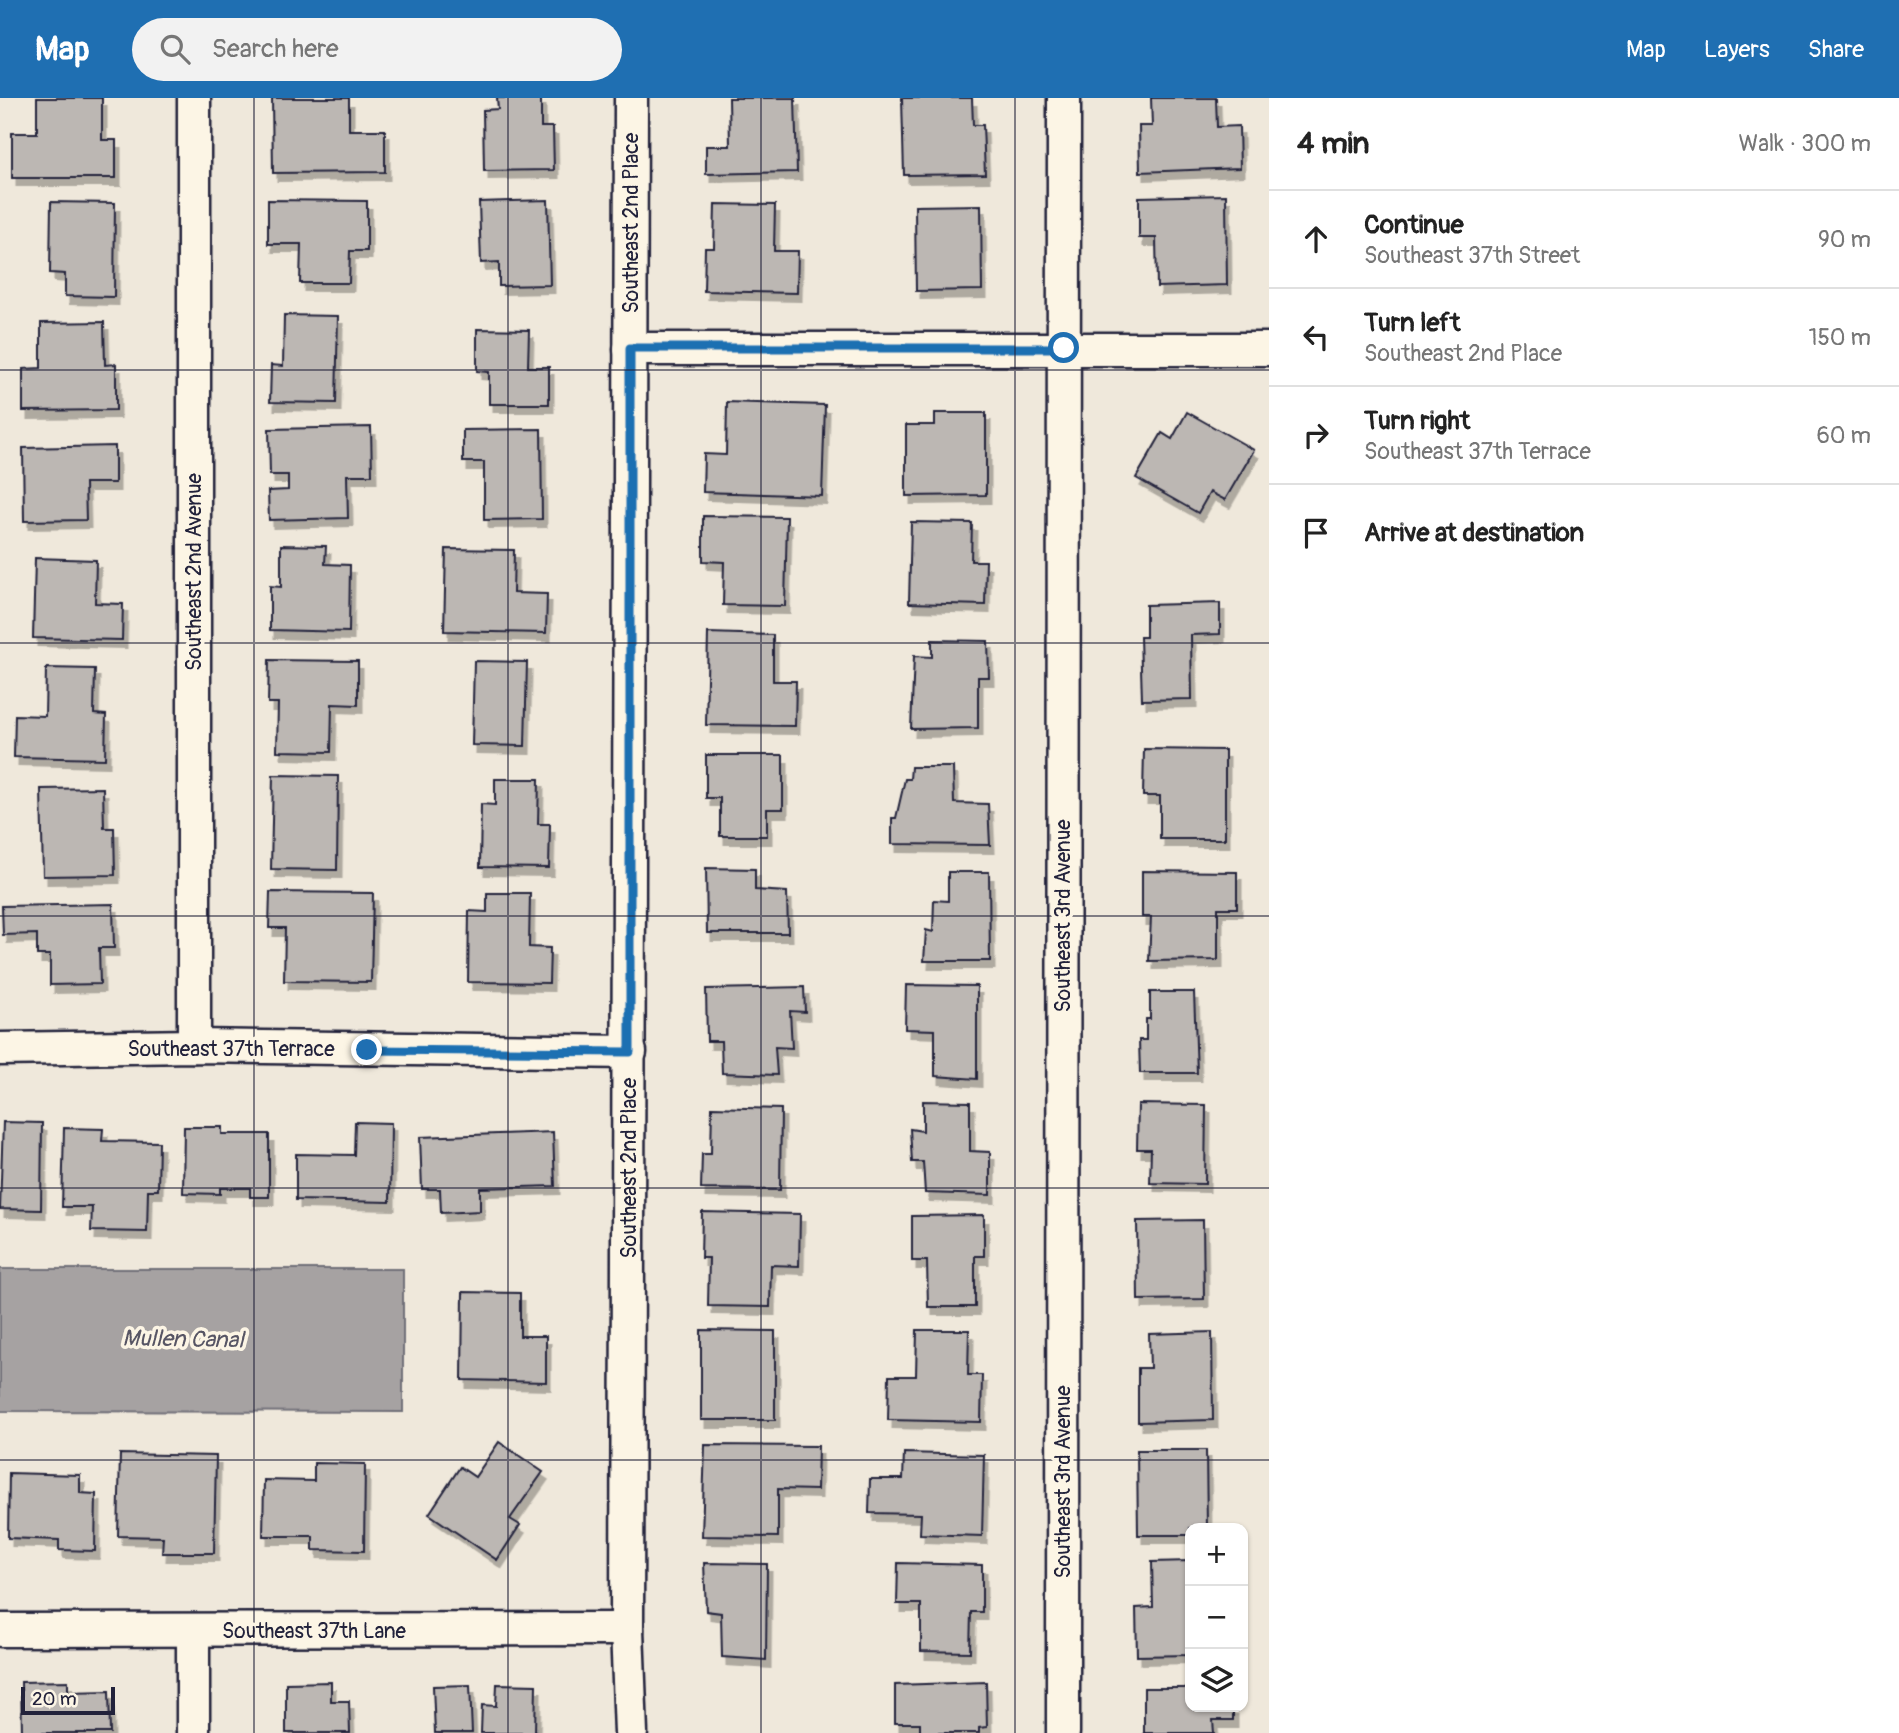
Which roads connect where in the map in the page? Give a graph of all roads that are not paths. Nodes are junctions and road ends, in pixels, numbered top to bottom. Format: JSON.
{"nodes":[{"id":1,"x":194,"y":98,"type":"edge"},
{"id":2,"x":631,"y":98,"type":"edge"},
{"id":3,"x":1064,"y":98,"type":"edge"},
{"id":4,"x":630,"y":348,"type":"junction"},
{"id":5,"x":1064,"y":348,"type":"junction"},
{"id":6,"x":1269,"y":348,"type":"edge"},
{"id":7,"x":194,"y":1046,"type":"junction"},
{"id":8,"x":0,"y":1049,"type":"edge"},
{"id":9,"x":630,"y":1052,"type":"junction"},
{"id":10,"x":628,"y":1629,"type":"junction"},
{"id":11,"x":0,"y":1630,"type":"edge"},
{"id":12,"x":193,"y":1631,"type":"junction"},
{"id":13,"x":193,"y":1733,"type":"edge"},
{"id":14,"x":632,"y":1733,"type":"edge"},
{"id":15,"x":1063,"y":1733,"type":"edge"}],
"edges":[{"from":1,"to":7,"type":"street","name":"Southeast 2nd Avenue"},
{"from":2,"to":4,"type":"street","name":"Southeast 2nd Place"},
{"from":3,"to":5,"type":"street","name":"Southeast 3rd Avenue"},
{"from":4,"to":5,"type":"street"},
{"from":4,"to":9,"type":"street","name":"Southeast 2nd Place"},
{"from":5,"to":6,"type":"street"},
{"from":5,"to":15,"type":"street","name":"Southeast 3rd Avenue"},
{"from":7,"to":8,"type":"street","name":"Southeast 37th Terrace"},
{"from":7,"to":9,"type":"street","name":"Southeast 37th Terrace"},
{"from":9,"to":10,"type":"street","name":"Southeast 2nd Place"},
{"from":10,"to":12,"type":"street","name":"Southeast 37th Lane"},
{"from":10,"to":14,"type":"street","name":"Southeast 2nd Place"},
{"from":11,"to":12,"type":"street","name":"Southeast 37th Lane"},
{"from":12,"to":13,"type":"street"}]}
